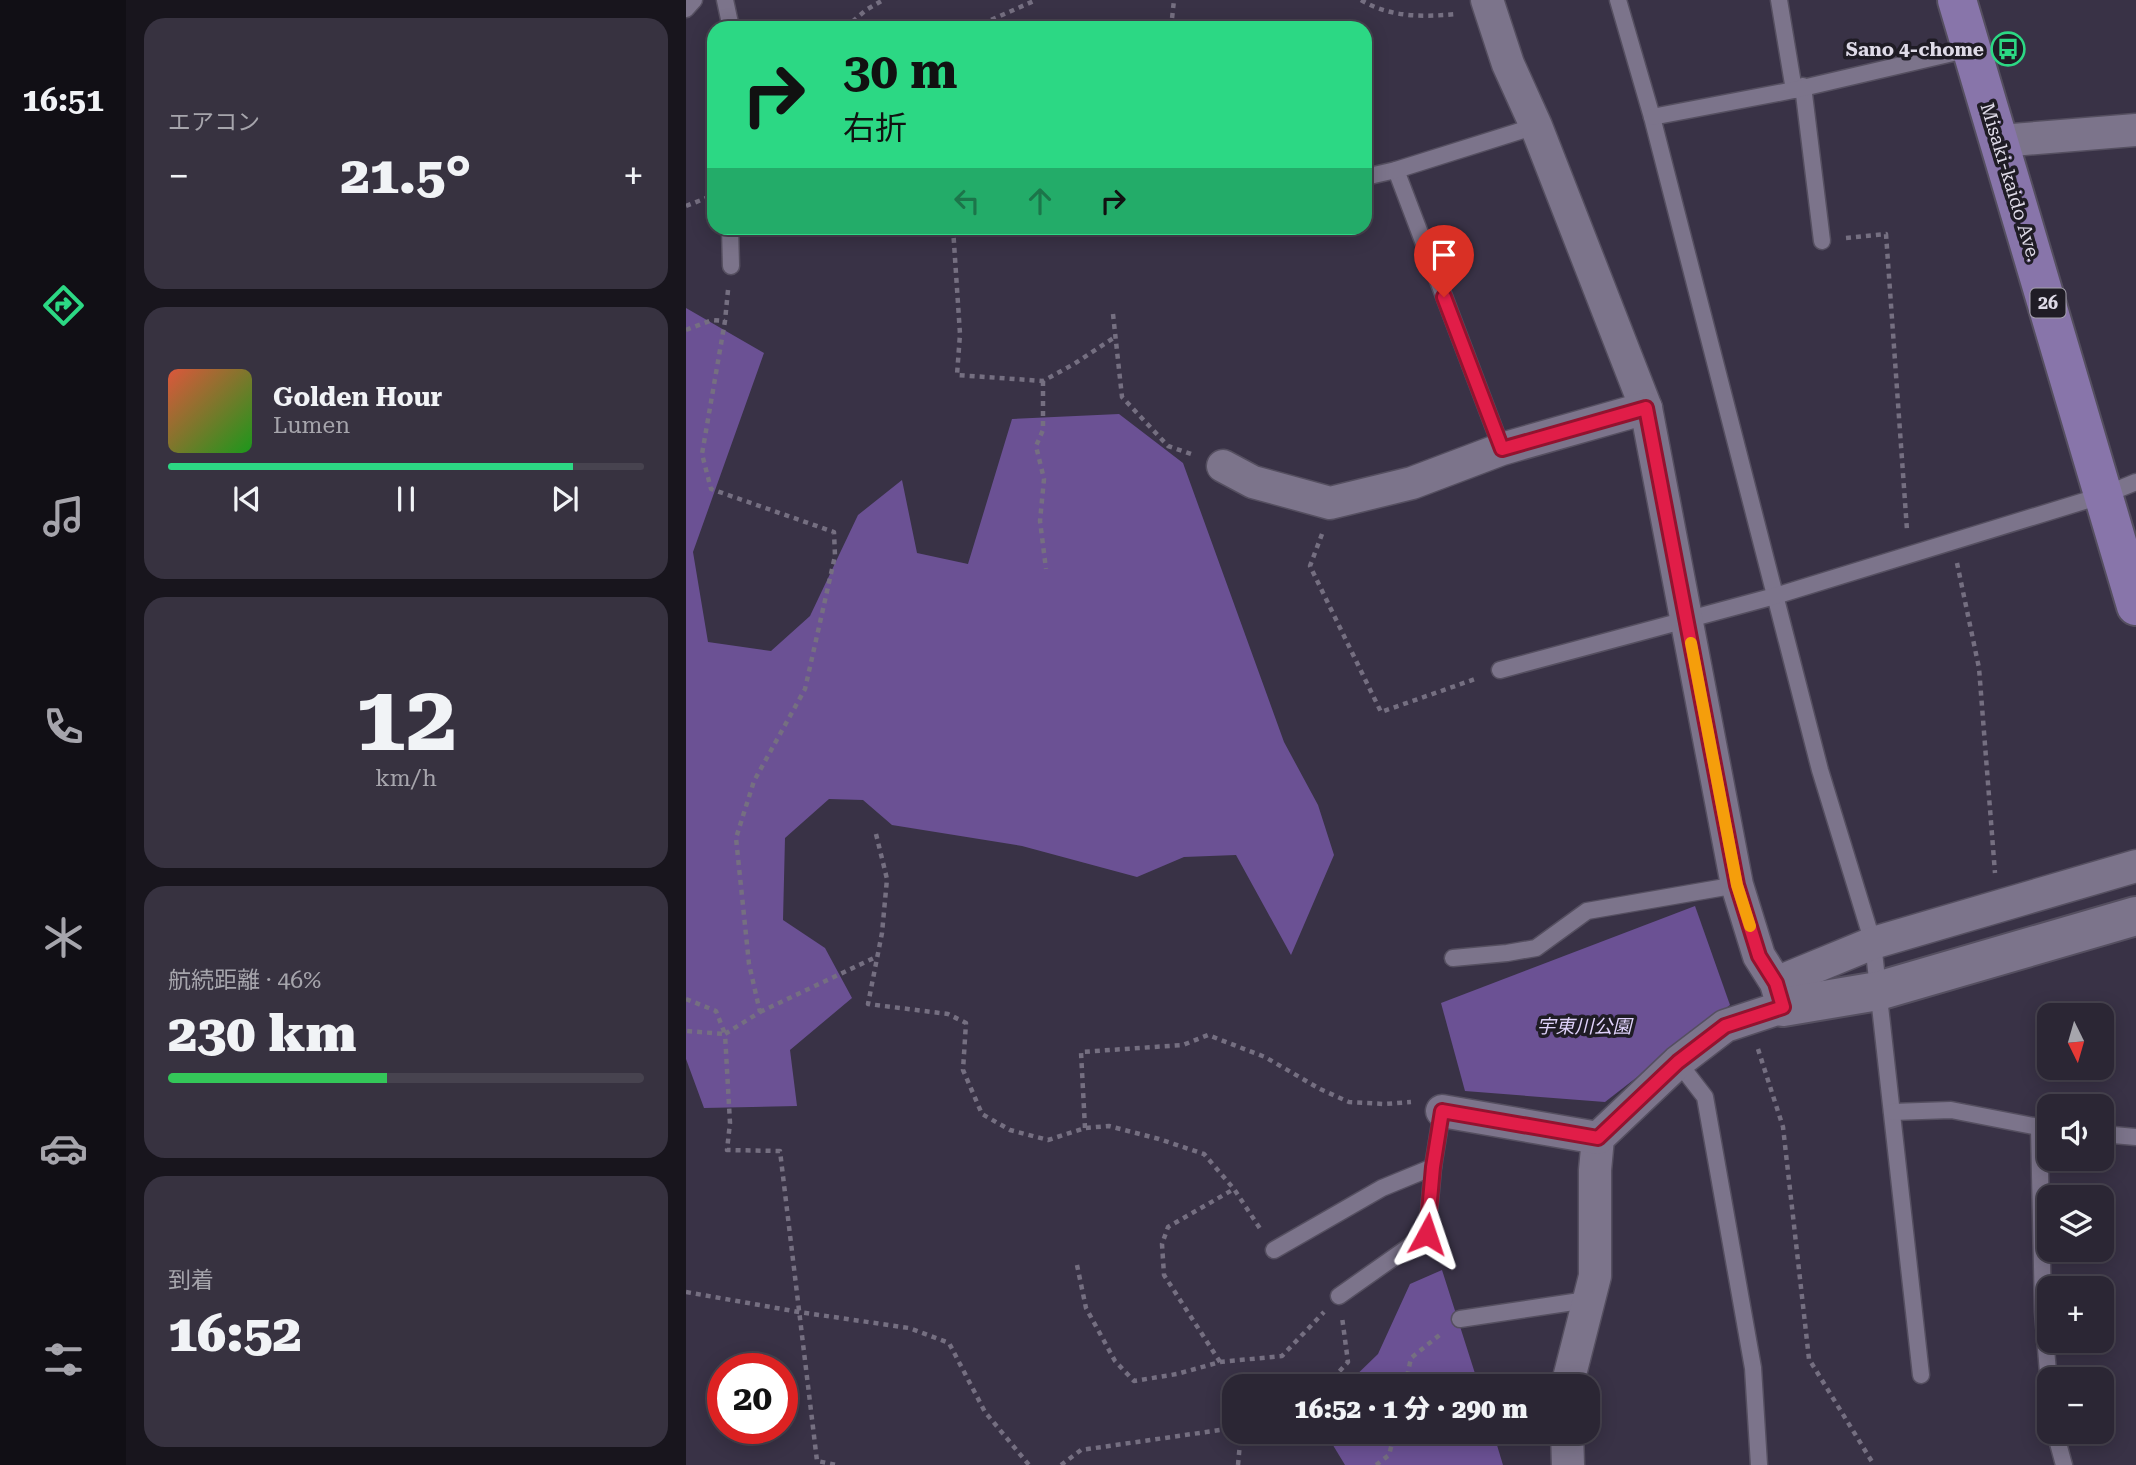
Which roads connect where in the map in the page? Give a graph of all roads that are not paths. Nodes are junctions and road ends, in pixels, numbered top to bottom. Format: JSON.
{"nodes":[{"id":1,"x":694,"y":0,"type":"edge"},
{"id":2,"x":726,"y":0,"type":"edge"},
{"id":3,"x":1618,"y":0,"type":"edge"},
{"id":4,"x":1779,"y":0,"type":"edge"},
{"id":5,"x":1957,"y":0,"type":"edge"},
{"id":6,"x":1487,"y":2,"type":"edge"},
{"id":7,"x":686,"y":9,"type":"edge"},
{"id":8,"x":729,"y":21,"type":"edge"},
{"id":9,"x":1970,"y":50,"type":"junction"},
{"id":10,"x":1798,"y":88,"type":"junction"},
{"id":11,"x":1652,"y":117,"type":"junction"},
{"id":12,"x":1536,"y":126,"type":"junction"},
{"id":13,"x":2136,"y":130,"type":"edge"},
{"id":14,"x":2000,"y":141,"type":"junction"},
{"id":15,"x":1396,"y":170,"type":"junction"},
{"id":16,"x":1372,"y":175,"type":"edge"},
{"id":17,"x":730,"y":235,"type":"edge"},
{"id":18,"x":1822,"y":241,"type":"road end"},
{"id":19,"x":731,"y":266,"type":"road end"},
{"id":20,"x":1646,"y":408,"type":"junction"},
{"id":21,"x":1502,"y":449,"type":"junction"},
{"id":22,"x":1223,"y":466,"type":"road end"},
{"id":23,"x":2120,"y":489,"type":"edge"},
{"id":24,"x":1775,"y":596,"type":"junction"},
{"id":25,"x":2136,"y":606,"type":"edge"},
{"id":26,"x":1687,"y":620,"type":"junction"},
{"id":27,"x":1500,"y":670,"type":"road end"},
{"id":28,"x":2136,"y":866,"type":"edge"},
{"id":29,"x":1737,"y":885,"type":"junction"},
{"id":30,"x":2136,"y":916,"type":"edge"},
{"id":31,"x":1872,"y":943,"type":"junction"},
{"id":32,"x":1453,"y":958,"type":"dead end"},
{"id":33,"x":1878,"y":991,"type":"junction"},
{"id":34,"x":1769,"y":1003,"type":"junction"},
{"id":35,"x":1678,"y":1062,"type":"junction"},
{"id":36,"x":1442,"y":1111,"type":"joint"},
{"id":37,"x":1892,"y":1112,"type":"junction"},
{"id":38,"x":2037,"y":1128,"type":"edge"},
{"id":39,"x":2114,"y":1135,"type":"edge"},
{"id":40,"x":2136,"y":1137,"type":"edge"},
{"id":41,"x":1598,"y":1138,"type":"junction"},
{"id":42,"x":1433,"y":1167,"type":"junction"},
{"id":43,"x":2044,"y":1171,"type":"edge"},
{"id":44,"x":1274,"y":1250,"type":"road end"},
{"id":45,"x":1339,"y":1296,"type":"road end"},
{"id":46,"x":1587,"y":1300,"type":"junction"},
{"id":47,"x":1460,"y":1319,"type":"road end"},
{"id":48,"x":2048,"y":1367,"type":"edge"},
{"id":49,"x":1570,"y":1374,"type":"edge"},
{"id":50,"x":1921,"y":1375,"type":"dead end"},
{"id":51,"x":1567,"y":1444,"type":"edge"},
{"id":52,"x":2058,"y":1444,"type":"edge"},
{"id":53,"x":1568,"y":1465,"type":"edge"},
{"id":54,"x":1759,"y":1465,"type":"edge"},
{"id":55,"x":2064,"y":1465,"type":"edge"}],
"edges":[{"from":1,"to":7,"type":"lane"},
{"from":2,"to":8,"type":"lane"},
{"from":3,"to":11,"type":"lane"},
{"from":4,"to":10,"type":"lane"},
{"from":5,"to":9,"type":"main road","name":"Misaki-kaido Ave.","number":"26"},
{"from":6,"to":12,"type":"street"},
{"from":9,"to":10,"type":"lane"},
{"from":9,"to":14,"type":"main road","name":"Misaki-kaido Ave.","number":"26"},
{"from":10,"to":11,"type":"lane"},
{"from":10,"to":18,"type":"lane"},
{"from":11,"to":24,"type":"lane"},
{"from":12,"to":15,"type":"lane"},
{"from":12,"to":20,"type":"street"},
{"from":13,"to":14,"type":"street"},
{"from":14,"to":23,"type":"main road","name":"Misaki-kaido Ave.","number":"26"},
{"from":15,"to":16,"type":"lane"},
{"from":15,"to":21,"type":"lane"},
{"from":17,"to":19,"type":"lane"},
{"from":20,"to":21,"type":"street"},
{"from":20,"to":26,"type":"street"},
{"from":21,"to":22,"type":"street"},
{"from":23,"to":24,"type":"lane"},
{"from":23,"to":25,"type":"main road","name":"Misaki-kaido Ave.","number":"26"},
{"from":24,"to":26,"type":"lane"},
{"from":24,"to":31,"type":"lane"},
{"from":26,"to":27,"type":"lane"},
{"from":26,"to":29,"type":"street"},
{"from":28,"to":31,"type":"street"},
{"from":29,"to":32,"type":"lane"},
{"from":29,"to":34,"type":"street"},
{"from":30,"to":33,"type":"street"},
{"from":31,"to":33,"type":"lane"},
{"from":31,"to":34,"type":"street"},
{"from":33,"to":34,"type":"street"},
{"from":33,"to":37,"type":"lane"},
{"from":34,"to":35,"type":"street"},
{"from":35,"to":41,"type":"street"},
{"from":35,"to":54,"type":"lane"},
{"from":36,"to":41,"type":"street"},
{"from":36,"to":42,"type":"lane"},
{"from":37,"to":38,"type":"lane"},
{"from":37,"to":50,"type":"lane"},
{"from":39,"to":40,"type":"lane"},
{"from":41,"to":46,"type":"street"},
{"from":42,"to":44,"type":"lane"},
{"from":42,"to":45,"type":"lane"},
{"from":43,"to":48,"type":"lane"},
{"from":46,"to":47,"type":"lane"},
{"from":46,"to":49,"type":"street"},
{"from":51,"to":53,"type":"street"},
{"from":52,"to":55,"type":"lane"}]}
